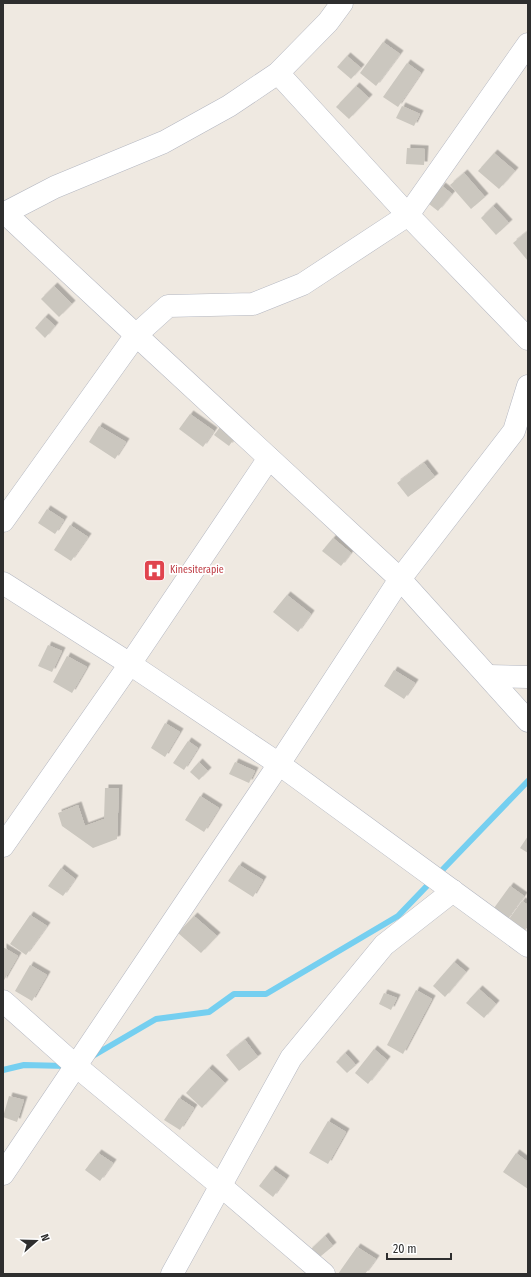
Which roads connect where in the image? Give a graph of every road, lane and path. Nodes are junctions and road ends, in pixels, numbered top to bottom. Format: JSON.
{"nodes":[{"id":1,"x":342,"y":3,"type":"edge"},
{"id":2,"x":528,"y":44,"type":"edge"},
{"id":3,"x":278,"y":73,"type":"junction"},
{"id":4,"x":4,"y":213,"type":"edge"},
{"id":5,"x":408,"y":215,"type":"junction"},
{"id":6,"x":136,"y":335,"type":"junction"},
{"id":7,"x":528,"y":339,"type":"edge"},
{"id":8,"x":528,"y":386,"type":"edge"},
{"id":9,"x":269,"y":458,"type":"junction"},
{"id":10,"x":3,"y":521,"type":"edge"},
{"id":11,"x":400,"y":579,"type":"junction"},
{"id":12,"x":3,"y":583,"type":"edge"},
{"id":13,"x":130,"y":664,"type":"junction"},
{"id":14,"x":488,"y":676,"type":"junction"},
{"id":15,"x":528,"y":677,"type":"edge"},
{"id":16,"x":528,"y":721,"type":"edge"},
{"id":17,"x":280,"y":764,"type":"junction"},
{"id":18,"x":3,"y":846,"type":"edge"},
{"id":19,"x":441,"y":882,"type":"junction"},
{"id":20,"x":528,"y":946,"type":"edge"},
{"id":21,"x":3,"y":1001,"type":"edge"},
{"id":22,"x":76,"y":1066,"type":"junction"},
{"id":23,"x":3,"y":1174,"type":"edge"},
{"id":24,"x":221,"y":1186,"type":"junction"},
{"id":25,"x":172,"y":1274,"type":"edge"},
{"id":26,"x":324,"y":1274,"type":"edge"}],
"edges":[{"from":1,"to":3,"type":"street"},
{"from":2,"to":5,"type":"street"},
{"from":3,"to":4,"type":"street"},
{"from":3,"to":5,"type":"street"},
{"from":4,"to":6,"type":"street"},
{"from":5,"to":6,"type":"street"},
{"from":5,"to":7,"type":"street"},
{"from":6,"to":9,"type":"street"},
{"from":6,"to":10,"type":"street"},
{"from":8,"to":11,"type":"street"},
{"from":9,"to":11,"type":"street"},
{"from":9,"to":13,"type":"street"},
{"from":11,"to":14,"type":"street"},
{"from":11,"to":17,"type":"street"},
{"from":12,"to":13,"type":"street"},
{"from":13,"to":17,"type":"street"},
{"from":13,"to":18,"type":"street"},
{"from":14,"to":15,"type":"street"},
{"from":14,"to":16,"type":"street"},
{"from":17,"to":19,"type":"street"},
{"from":17,"to":22,"type":"street"},
{"from":19,"to":20,"type":"street"},
{"from":19,"to":24,"type":"street"},
{"from":21,"to":22,"type":"street"},
{"from":22,"to":23,"type":"street"},
{"from":22,"to":24,"type":"street"},
{"from":24,"to":25,"type":"street"},
{"from":24,"to":26,"type":"street"}]}
